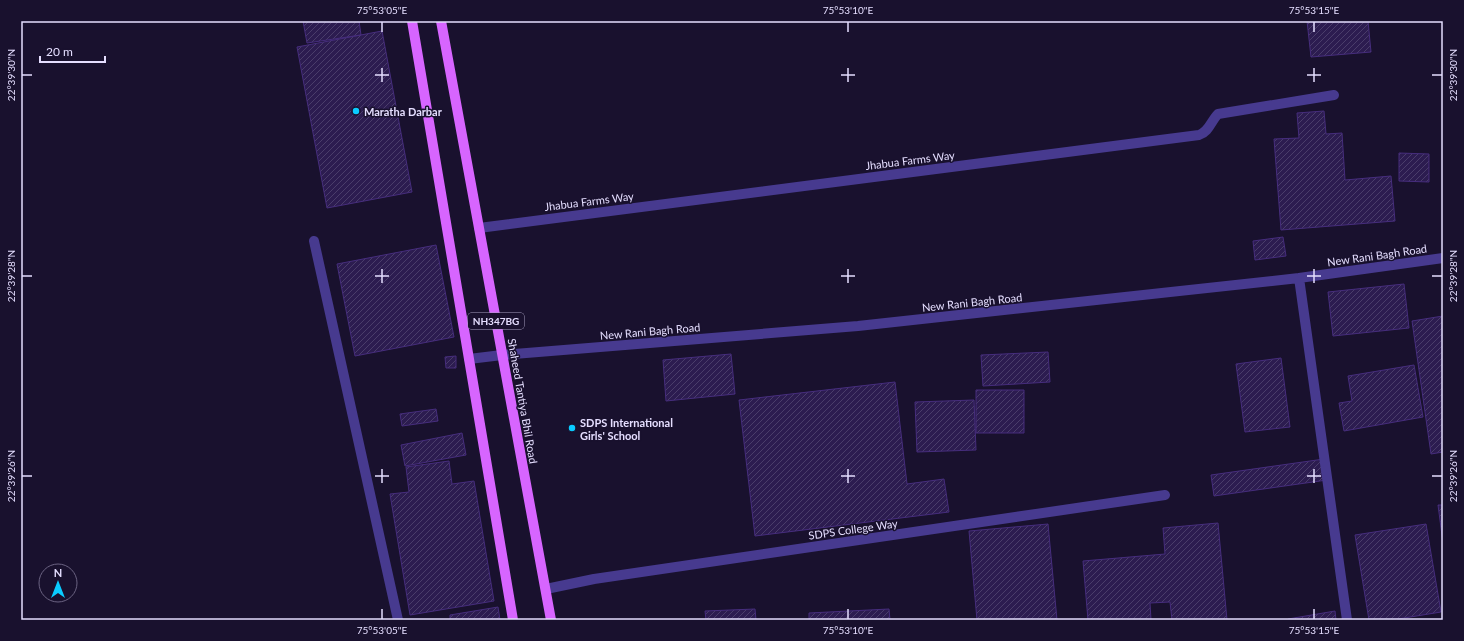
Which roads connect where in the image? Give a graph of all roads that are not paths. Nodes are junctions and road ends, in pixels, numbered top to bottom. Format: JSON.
{"nodes":[{"id":1,"x":412,"y":21,"type":"edge"},
{"id":2,"x":441,"y":21,"type":"edge"},
{"id":3,"x":1334,"y":95,"type":"dead end"},
{"id":4,"x":479,"y":228,"type":"junction"},
{"id":5,"x":314,"y":241,"type":"dead end"},
{"id":6,"x":1443,"y":258,"type":"edge"},
{"id":7,"x":1299,"y":278,"type":"junction"},
{"id":8,"x":502,"y":355,"type":"junction"},
{"id":9,"x":469,"y":359,"type":"junction"},
{"id":10,"x":1165,"y":495,"type":"dead end"},
{"id":11,"x":546,"y":589,"type":"junction"},
{"id":12,"x":398,"y":620,"type":"edge"},
{"id":13,"x":513,"y":620,"type":"edge"},
{"id":14,"x":551,"y":620,"type":"edge"},
{"id":15,"x":1347,"y":620,"type":"edge"}],
"edges":[{"from":1,"to":9,"type":"main road","number":"NH347BG"},
{"from":2,"to":4,"type":"main road","name":"Shaheed Tantiya Bhil Road","number":"NH347BG"},
{"from":3,"to":4,"type":"street","name":"Jhabua Farms Way"},
{"from":4,"to":8,"type":"main road","name":"Shaheed Tantiya Bhil Road","number":"NH347BG"},
{"from":5,"to":12,"type":"street"},
{"from":6,"to":7,"type":"street","name":"New Rani Bagh Road"},
{"from":7,"to":8,"type":"street","name":"New Rani Bagh Road"},
{"from":7,"to":15,"type":"street"},
{"from":8,"to":9,"type":"street","name":"New Rani Bagh Road"},
{"from":8,"to":11,"type":"main road","name":"Shaheed Tantiya Bhil Road","number":"NH347BG"},
{"from":9,"to":13,"type":"main road","number":"NH347BG"},
{"from":10,"to":11,"type":"street","name":"SDPS College Way"},
{"from":11,"to":14,"type":"main road","name":"Shaheed Tantiya Bhil Road","number":"NH347BG"}]}
